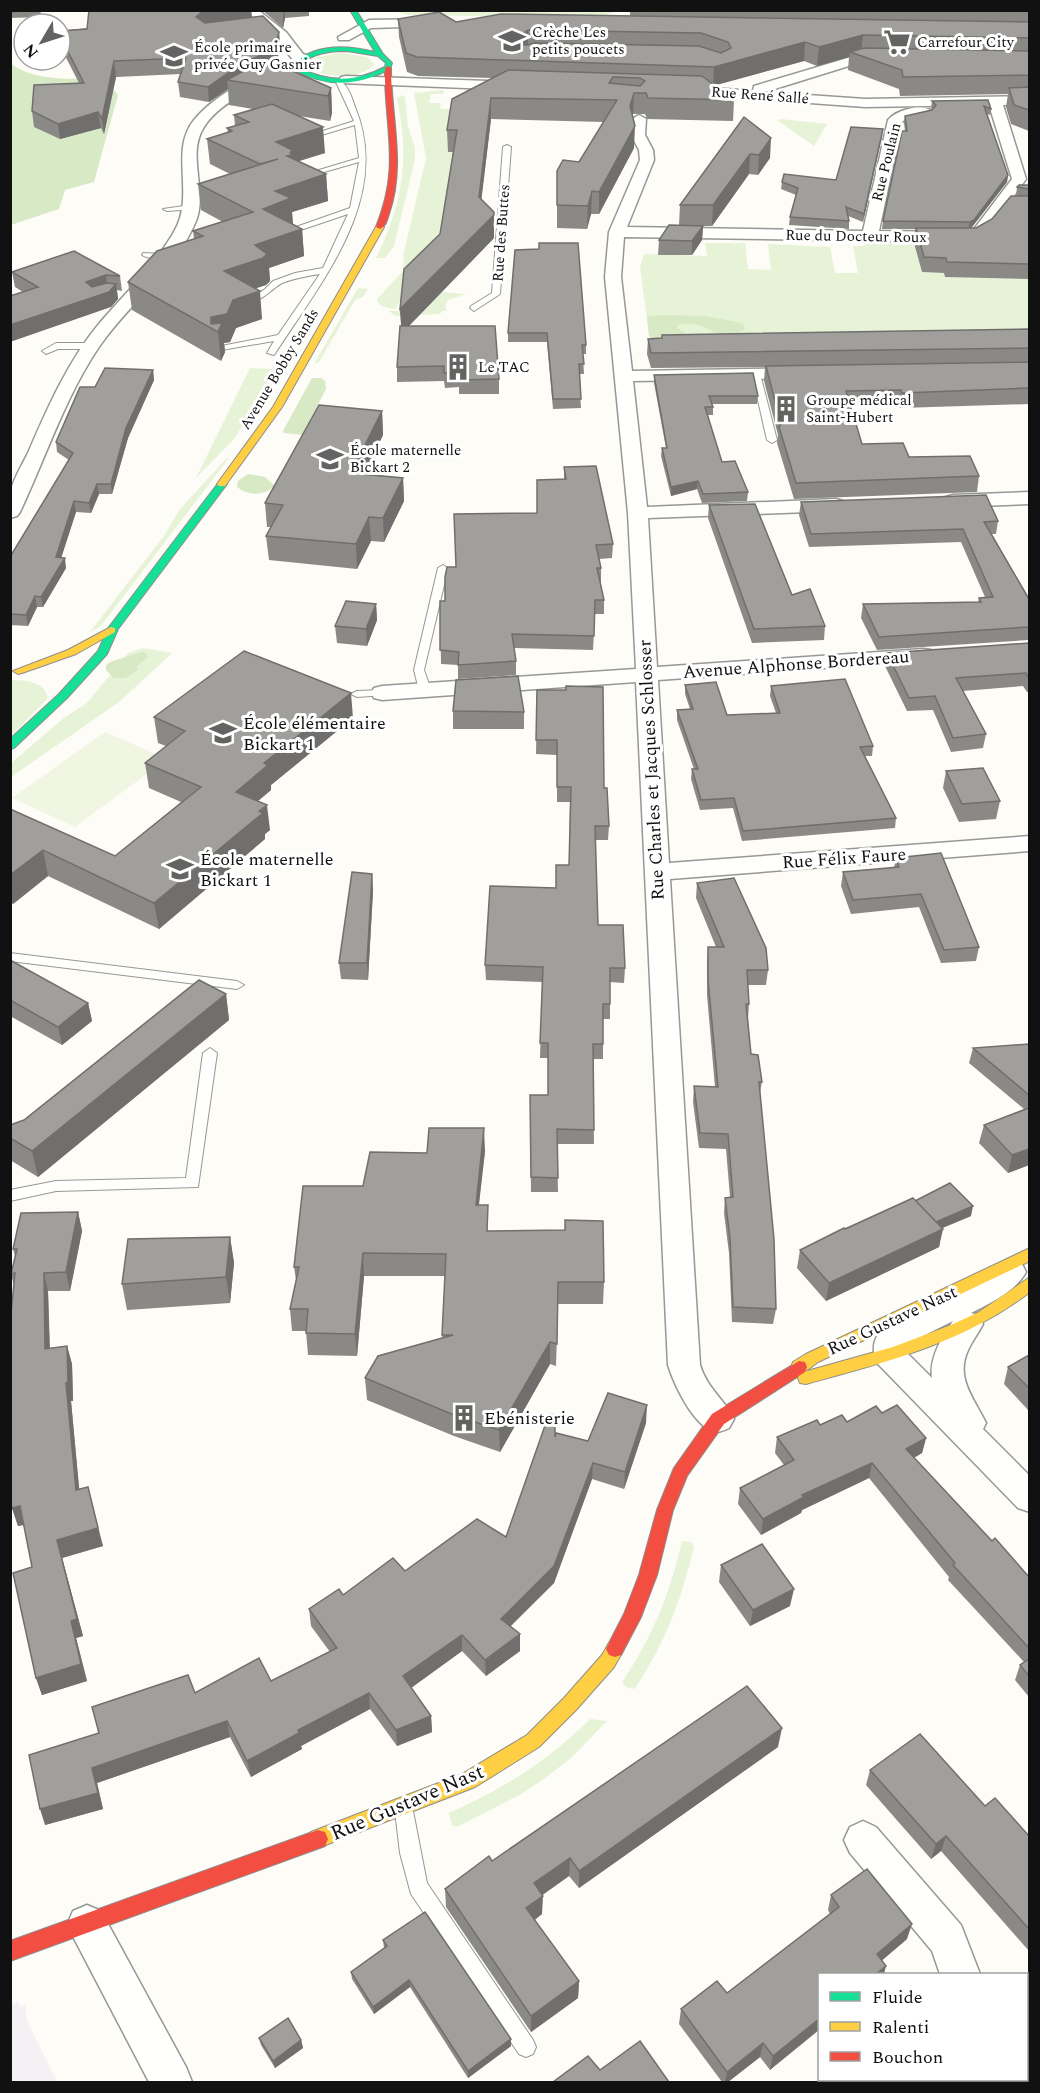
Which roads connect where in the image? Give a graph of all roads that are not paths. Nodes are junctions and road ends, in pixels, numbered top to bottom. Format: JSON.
{"nodes":[{"id":1,"x":250,"y":10,"type":"edge"},
{"id":2,"x":353,"y":10,"type":"edge"},
{"id":3,"x":339,"y":23,"type":"dead end"},
{"id":4,"x":452,"y":23,"type":"edge"},
{"id":5,"x":270,"y":24,"type":"junction"},
{"id":6,"x":249,"y":27,"type":"edge"},
{"id":7,"x":365,"y":30,"type":"junction"},
{"id":8,"x":344,"y":37,"type":"junction"},
{"id":9,"x":315,"y":52,"type":"junction"},
{"id":10,"x":380,"y":55,"type":"junction"},
{"id":11,"x":897,"y":60,"type":"edge"},
{"id":12,"x":299,"y":62,"type":"junction"},
{"id":13,"x":388,"y":68,"type":"junction"},
{"id":14,"x":746,"y":76,"type":"edge"},
{"id":15,"x":342,"y":81,"type":"junction"},
{"id":16,"x":527,"y":84,"type":"edge"},
{"id":17,"x":767,"y":86,"type":"junction"},
{"id":18,"x":388,"y":88,"type":"junction"},
{"id":19,"x":678,"y":90,"type":"edge"},
{"id":20,"x":749,"y":93,"type":"junction"},
{"id":21,"x":1029,"y":100,"type":"edge"},
{"id":22,"x":995,"y":103,"type":"junction"},
{"id":23,"x":639,"y":110,"type":"edge"},
{"id":24,"x":359,"y":122,"type":"junction"},
{"id":25,"x":308,"y":137,"type":"edge"},
{"id":26,"x":507,"y":147,"type":"dead end"},
{"id":27,"x":362,"y":159,"type":"junction"},
{"id":28,"x":298,"y":178,"type":"edge"},
{"id":29,"x":191,"y":207,"type":"junction"},
{"id":30,"x":166,"y":209,"type":"dead end"},
{"id":31,"x":352,"y":210,"type":"junction"},
{"id":32,"x":617,"y":232,"type":"junction"},
{"id":33,"x":278,"y":234,"type":"edge"},
{"id":34,"x":870,"y":236,"type":"junction"},
{"id":35,"x":146,"y":255,"type":"dead end"},
{"id":36,"x":165,"y":256,"type":"junction"},
{"id":37,"x":327,"y":270,"type":"junction"},
{"id":38,"x":249,"y":299,"type":"edge"},
{"id":39,"x":474,"y":308,"type":"dead end"},
{"id":40,"x":280,"y":337,"type":"junction"},
{"id":41,"x":92,"y":346,"type":"junction"},
{"id":42,"x":219,"y":349,"type":"edge"},
{"id":43,"x":46,"y":351,"type":"dead end"},
{"id":44,"x":271,"y":353,"type":"dead end"},
{"id":45,"x":822,"y":373,"type":"edge"},
{"id":46,"x":756,"y":374,"type":"junction"},
{"id":47,"x":623,"y":376,"type":"junction"},
{"id":48,"x":772,"y":440,"type":"dead end"},
{"id":49,"x":1029,"y":498,"type":"edge"},
{"id":50,"x":936,"y":502,"type":"edge"},
{"id":51,"x":854,"y":505,"type":"edge"},
{"id":52,"x":10,"y":512,"type":"edge"},
{"id":53,"x":638,"y":513,"type":"junction"},
{"id":54,"x":443,"y":568,"type":"dead end"},
{"id":55,"x":113,"y":629,"type":"junction"},
{"id":56,"x":946,"y":654,"type":"edge"},
{"id":57,"x":14,"y":672,"type":"edge"},
{"id":58,"x":647,"y":674,"type":"junction"},
{"id":59,"x":425,"y":690,"type":"junction"},
{"id":60,"x":382,"y":693,"type":"joint"},
{"id":61,"x":357,"y":694,"type":"dead end"},
{"id":62,"x":63,"y":696,"type":"junction"},
{"id":63,"x":10,"y":746,"type":"edge"},
{"id":64,"x":1029,"y":843,"type":"edge"},
{"id":65,"x":658,"y":872,"type":"junction"},
{"id":66,"x":10,"y":957,"type":"edge"},
{"id":67,"x":225,"y":984,"type":"joint"},
{"id":68,"x":185,"y":1005,"type":"edge"},
{"id":69,"x":210,"y":1053,"type":"dead end"},
{"id":70,"x":10,"y":1196,"type":"edge"},
{"id":71,"x":1029,"y":1254,"type":"edge"},
{"id":72,"x":1029,"y":1259,"type":"edge"},
{"id":73,"x":1029,"y":1283,"type":"edge"},
{"id":74,"x":968,"y":1324,"type":"junction"},
{"id":75,"x":889,"y":1354,"type":"junction"},
{"id":76,"x":758,"y":1391,"type":"junction"},
{"id":77,"x":718,"y":1419,"type":"junction"},
{"id":78,"x":999,"y":1466,"type":"junction"},
{"id":79,"x":1029,"y":1498,"type":"edge"},
{"id":80,"x":404,"y":1806,"type":"junction"},
{"id":81,"x":863,"y":1840,"type":"dead end"},
{"id":82,"x":87,"y":1925,"type":"junction"},
{"id":83,"x":10,"y":1951,"type":"edge"},
{"id":84,"x":960,"y":1973,"type":"edge"},
{"id":85,"x":526,"y":2048,"type":"dead end"},
{"id":86,"x":171,"y":2082,"type":"edge"}],
"edges":[{"from":1,"to":5,"type":"street"},
{"from":2,"to":7,"type":"main road"},
{"from":3,"to":8,"type":"main road"},
{"from":4,"to":7,"type":"street"},
{"from":5,"to":6,"type":"street"},
{"from":5,"to":12,"type":"street"},
{"from":7,"to":8,"type":"street"},
{"from":7,"to":10,"type":"main road"},
{"from":8,"to":9,"type":"main road"},
{"from":9,"to":10,"type":"main road"},
{"from":9,"to":12,"type":"main road"},
{"from":10,"to":13,"type":"main road"},
{"from":11,"to":17,"type":"street"},
{"from":12,"to":15,"type":"main road"},
{"from":12,"to":29,"type":"street"},
{"from":13,"to":15,"type":"main road"},
{"from":13,"to":18,"type":"main road","name":"Avenue Bobby Sands"},
{"from":14,"to":17,"type":"street"},
{"from":15,"to":18,"type":"street"},
{"from":15,"to":24,"type":"lane"},
{"from":16,"to":18,"type":"street"},
{"from":17,"to":20,"type":"street"},
{"from":18,"to":55,"type":"main road","name":"Avenue Bobby Sands"},
{"from":19,"to":20,"type":"street","name":"Rue René Sallé"},
{"from":20,"to":22,"type":"street","name":"Rue René Sallé"},
{"from":21,"to":22,"type":"street","name":"Rue René Sallé"},
{"from":22,"to":34,"type":"street","name":"Rue Poulain"},
{"from":22,"to":34,"type":"street","name":"Rue du Docteur Roux"},
{"from":23,"to":32,"type":"street","name":"Rue Charles et Jacques Schlosser"},
{"from":24,"to":25,"type":"lane"},
{"from":24,"to":27,"type":"lane"},
{"from":26,"to":39,"type":"lane","name":"Rue des Buttes"},
{"from":27,"to":28,"type":"lane"},
{"from":27,"to":31,"type":"lane"},
{"from":29,"to":30,"type":"lane"},
{"from":29,"to":36,"type":"street"},
{"from":31,"to":33,"type":"lane"},
{"from":31,"to":37,"type":"lane"},
{"from":32,"to":34,"type":"street","name":"Rue du Docteur Roux"},
{"from":32,"to":47,"type":"street","name":"Rue Charles et Jacques Schlosser"},
{"from":35,"to":36,"type":"lane"},
{"from":36,"to":41,"type":"street"},
{"from":37,"to":38,"type":"lane"},
{"from":37,"to":40,"type":"lane"},
{"from":40,"to":42,"type":"lane"},
{"from":40,"to":44,"type":"lane"},
{"from":41,"to":43,"type":"lane"},
{"from":41,"to":52,"type":"street"},
{"from":45,"to":46,"type":"street"},
{"from":46,"to":47,"type":"street"},
{"from":46,"to":48,"type":"lane"},
{"from":47,"to":53,"type":"street","name":"Rue Charles et Jacques Schlosser"},
{"from":49,"to":50,"type":"street"},
{"from":51,"to":53,"type":"street"},
{"from":53,"to":58,"type":"street","name":"Rue Charles et Jacques Schlosser"},
{"from":54,"to":59,"type":"lane"},
{"from":55,"to":57,"type":"main road","name":"Avenue Bobby Sands"},
{"from":55,"to":62,"type":"main road","name":"Avenue Bobby Sands"},
{"from":56,"to":58,"type":"street","name":"Avenue Alphonse Bordereau"},
{"from":57,"to":62,"type":"main road"},
{"from":58,"to":59,"type":"street","name":"Avenue Alphonse Bordereau"},
{"from":58,"to":65,"type":"street","name":"Rue Charles et Jacques Schlosser"},
{"from":59,"to":60,"type":"street","name":"Avenue Alphonse Bordereau"},
{"from":60,"to":61,"type":"lane"},
{"from":62,"to":63,"type":"main road","name":"Avenue Bobby Sands"},
{"from":64,"to":65,"type":"street","name":"Rue Félix Faure"},
{"from":65,"to":77,"type":"street","name":"Rue Charles et Jacques Schlosser"},
{"from":66,"to":67,"type":"lane"},
{"from":67,"to":68,"type":"street"},
{"from":69,"to":70,"type":"lane"},
{"from":71,"to":76,"type":"main road","name":"Rue Gustave Nast"},
{"from":72,"to":75,"type":"street","name":"Rue Gustave Nast"},
{"from":73,"to":74,"type":"main road","name":"Rue Gustave Nast"},
{"from":74,"to":75,"type":"main road","name":"Rue Gustave Nast"},
{"from":74,"to":78,"type":"street"},
{"from":75,"to":76,"type":"main road","name":"Rue Gustave Nast"},
{"from":75,"to":78,"type":"street"},
{"from":76,"to":77,"type":"main road","name":"Rue Gustave Nast"},
{"from":77,"to":80,"type":"main road","name":"Rue Gustave Nast"},
{"from":78,"to":79,"type":"street"},
{"from":80,"to":82,"type":"main road","name":"Rue Gustave Nast"},
{"from":80,"to":85,"type":"lane"},
{"from":81,"to":84,"type":"street"},
{"from":82,"to":83,"type":"main road","name":"Rue Gustave Nast"},
{"from":82,"to":86,"type":"street"}]}
